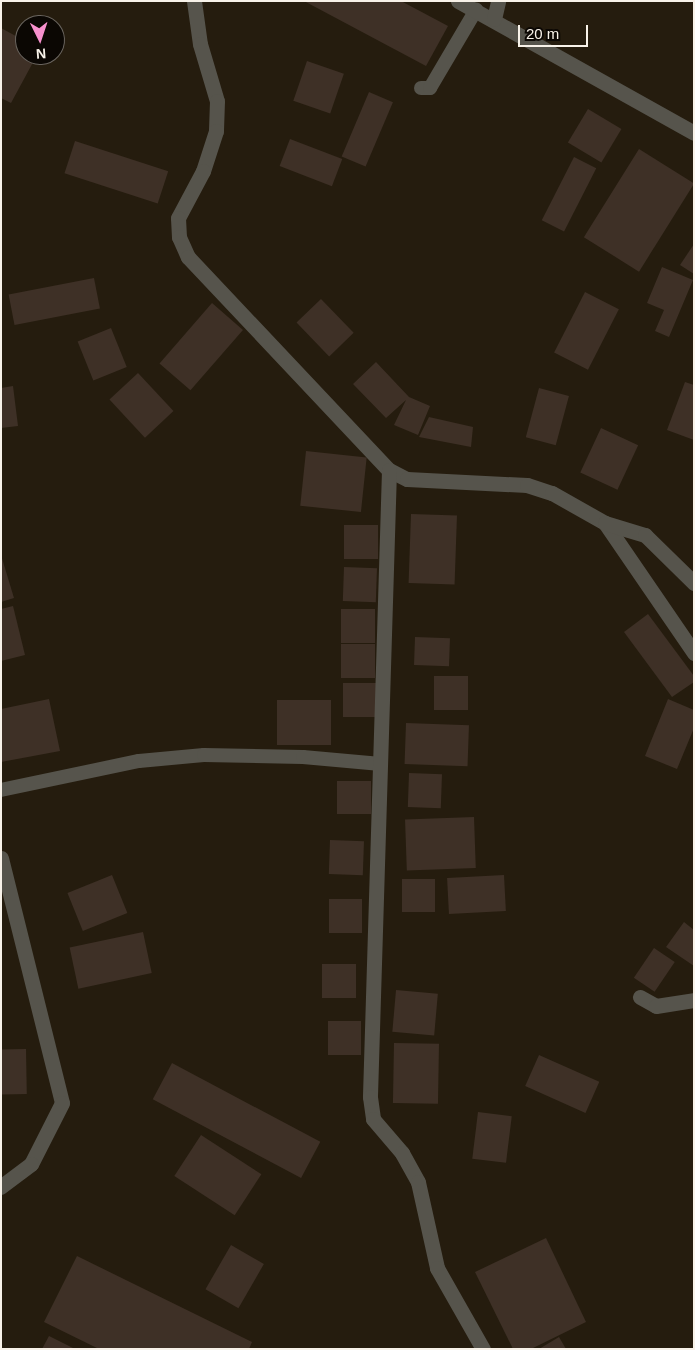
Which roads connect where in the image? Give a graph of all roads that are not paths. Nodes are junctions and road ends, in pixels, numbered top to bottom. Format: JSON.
{"nodes":[{"id":1,"x":194,"y":1,"type":"edge"},
{"id":2,"x":458,"y":1,"type":"edge"},
{"id":3,"x":498,"y":1,"type":"edge"},
{"id":4,"x":476,"y":10,"type":"junction"},
{"id":5,"x":494,"y":19,"type":"junction"},
{"id":6,"x":421,"y":88,"type":"dead end"},
{"id":7,"x":694,"y":133,"type":"edge"},
{"id":8,"x":389,"y":470,"type":"junction"},
{"id":9,"x":605,"y":523,"type":"junction"},
{"id":10,"x":694,"y":583,"type":"edge"},
{"id":11,"x":694,"y":652,"type":"edge"},
{"id":12,"x":381,"y":764,"type":"junction"},
{"id":13,"x":1,"y":790,"type":"edge"},
{"id":14,"x":1,"y":858,"type":"edge"},
{"id":15,"x":640,"y":997,"type":"dead end"},
{"id":16,"x":694,"y":1000,"type":"edge"},
{"id":17,"x":1,"y":1187,"type":"edge"},
{"id":18,"x":484,"y":1349,"type":"edge"}],
"edges":[{"from":1,"to":8,"type":"street"},
{"from":2,"to":4,"type":"street"},
{"from":3,"to":5,"type":"street"},
{"from":4,"to":5,"type":"street"},
{"from":4,"to":6,"type":"lane"},
{"from":5,"to":7,"type":"street"},
{"from":8,"to":9,"type":"street"},
{"from":8,"to":12,"type":"street"},
{"from":9,"to":10,"type":"street"},
{"from":9,"to":11,"type":"street"},
{"from":12,"to":13,"type":"lane"},
{"from":12,"to":18,"type":"street"},
{"from":14,"to":17,"type":"street"},
{"from":15,"to":16,"type":"street"}]}
